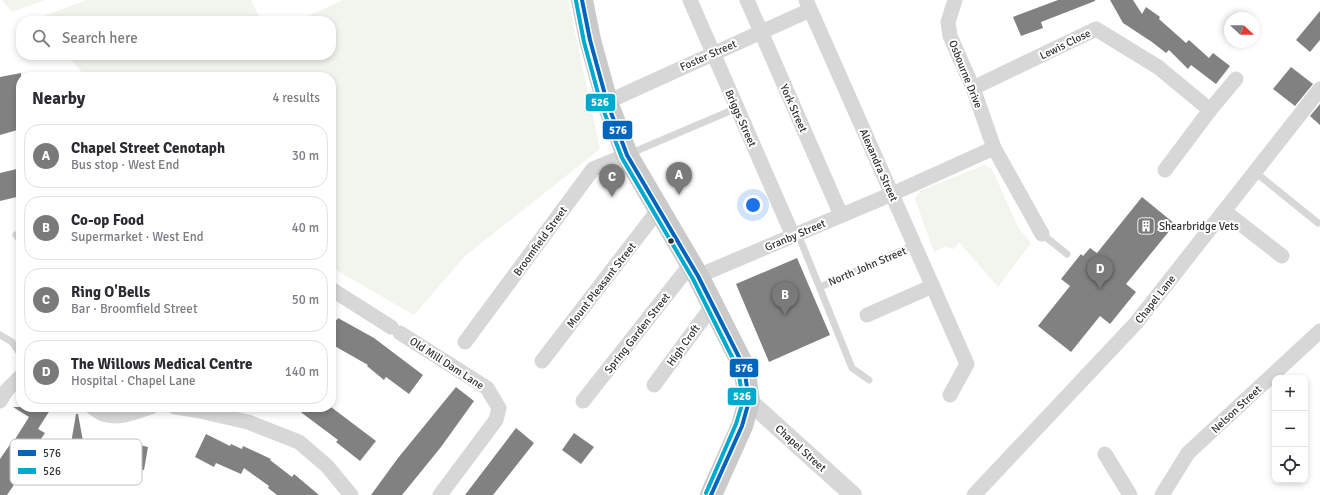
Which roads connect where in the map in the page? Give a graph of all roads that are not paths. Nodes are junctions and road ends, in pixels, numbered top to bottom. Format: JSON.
{"nodes":[{"id":1,"x":582,"y":0,"type":"edge"},
{"id":2,"x":690,"y":0,"type":"edge"},
{"id":3,"x":747,"y":0,"type":"edge"},
{"id":4,"x":955,"y":0,"type":"edge"},
{"id":5,"x":808,"y":5,"type":"edge"},
{"id":6,"x":761,"y":32,"type":"junction"},
{"id":7,"x":713,"y":54,"type":"junction"},
{"id":8,"x":1236,"y":78,"type":"dead end"},
{"id":9,"x":972,"y":88,"type":"junction"},
{"id":10,"x":1320,"y":89,"type":"edge"},
{"id":11,"x":607,"y":102,"type":"junction"},
{"id":12,"x":737,"y":108,"type":"junction"},
{"id":13,"x":1210,"y":110,"type":"junction"},
{"id":14,"x":994,"y":148,"type":"junction"},
{"id":15,"x":627,"y":155,"type":"junction"},
{"id":16,"x":1165,"y":170,"type":"dead end"},
{"id":17,"x":1255,"y":172,"type":"junction"},
{"id":18,"x":892,"y":194,"type":"junction"},
{"id":19,"x":659,"y":209,"type":"junction"},
{"id":20,"x":1224,"y":211,"type":"junction"},
{"id":21,"x":841,"y":215,"type":"junction"},
{"id":22,"x":1318,"y":223,"type":"dead end"},
{"id":23,"x":1042,"y":234,"type":"joint"},
{"id":24,"x":795,"y":235,"type":"junction"},
{"id":25,"x":914,"y":245,"type":"junction"},
{"id":26,"x":1067,"y":254,"type":"dead end"},
{"id":27,"x":1282,"y":256,"type":"dead end"},
{"id":28,"x":695,"y":270,"type":"junction"},
{"id":29,"x":820,"y":286,"type":"junction"},
{"id":30,"x":932,"y":286,"type":"junction"},
{"id":31,"x":336,"y":292,"type":"edge"},
{"id":32,"x":713,"y":305,"type":"junction"},
{"id":33,"x":867,"y":314,"type":"dead end"},
{"id":34,"x":1320,"y":331,"type":"edge"},
{"id":35,"x":0,"y":335,"type":"edge"},
{"id":36,"x":465,"y":342,"type":"dead end"},
{"id":37,"x":16,"y":348,"type":"edge"},
{"id":38,"x":542,"y":361,"type":"dead end"},
{"id":39,"x":869,"y":380,"type":"dead end"},
{"id":40,"x":16,"y":381,"type":"edge"},
{"id":41,"x":654,"y":385,"type":"dead end"},
{"id":42,"x":950,"y":395,"type":"dead end"},
{"id":43,"x":0,"y":401,"type":"edge"},
{"id":44,"x":583,"y":401,"type":"dead end"},
{"id":45,"x":749,"y":401,"type":"junction"},
{"id":46,"x":101,"y":412,"type":"edge"},
{"id":47,"x":134,"y":412,"type":"edge"},
{"id":48,"x":204,"y":412,"type":"edge"},
{"id":49,"x":1105,"y":454,"type":"dead end"},
{"id":50,"x":351,"y":495,"type":"edge"},
{"id":51,"x":440,"y":495,"type":"edge"},
{"id":52,"x":711,"y":495,"type":"edge"},
{"id":53,"x":853,"y":495,"type":"edge"},
{"id":54,"x":974,"y":495,"type":"edge"},
{"id":55,"x":1130,"y":495,"type":"edge"},
{"id":56,"x":1162,"y":495,"type":"edge"}],
"edges":[{"from":1,"to":11,"type":"main road"},
{"from":2,"to":7,"type":"street","name":"Briggs Street"},
{"from":3,"to":6,"type":"street","name":"York Street"},
{"from":4,"to":9,"type":"street","name":"Osbourne Drive"},
{"from":5,"to":6,"type":"street","name":"Foster Street"},
{"from":5,"to":18,"type":"street","name":"Alexandra Street"},
{"from":6,"to":7,"type":"street","name":"Foster Street"},
{"from":6,"to":21,"type":"street","name":"York Street"},
{"from":7,"to":11,"type":"street","name":"Foster Street"},
{"from":7,"to":12,"type":"street","name":"Briggs Street"},
{"from":8,"to":13,"type":"street"},
{"from":9,"to":13,"type":"street","name":"Lewis Close"},
{"from":9,"to":14,"type":"street","name":"Osbourne Drive"},
{"from":10,"to":17,"type":"street","name":"Chapel Lane"},
{"from":11,"to":15,"type":"main road"},
{"from":12,"to":15,"type":"lane"},
{"from":12,"to":24,"type":"street","name":"Briggs Street"},
{"from":13,"to":16,"type":"street"},
{"from":14,"to":18,"type":"street"},
{"from":14,"to":23,"type":"street","name":"Osbourne Drive"},
{"from":15,"to":19,"type":"main road"},
{"from":15,"to":36,"type":"street","name":"Broomfield Street"},
{"from":17,"to":20,"type":"street","name":"Chapel Lane"},
{"from":17,"to":22,"type":"lane"},
{"from":18,"to":21,"type":"street","name":"Granby Street"},
{"from":18,"to":25,"type":"street","name":"Alexandra Street"},
{"from":19,"to":28,"type":"main road"},
{"from":19,"to":38,"type":"street","name":"Mount Pleasant Street"},
{"from":20,"to":27,"type":"street"},
{"from":20,"to":54,"type":"street","name":"Chapel Lane"},
{"from":21,"to":24,"type":"street","name":"Granby Street"},
{"from":23,"to":26,"type":"lane"},
{"from":24,"to":28,"type":"street","name":"Granby Street"},
{"from":24,"to":29,"type":"lane"},
{"from":25,"to":29,"type":"lane","name":"North John Street"},
{"from":25,"to":30,"type":"street","name":"Alexandra Street"},
{"from":28,"to":32,"type":"main road"},
{"from":28,"to":44,"type":"street","name":"Spring Garden Street"},
{"from":29,"to":39,"type":"lane"},
{"from":30,"to":33,"type":"street"},
{"from":30,"to":42,"type":"street","name":"Alexandra Street"},
{"from":31,"to":51,"type":"street","name":"Old Mill Dam Lane"},
{"from":32,"to":41,"type":"street","name":"High Croft"},
{"from":32,"to":45,"type":"main road"},
{"from":34,"to":56,"type":"street","name":"Nelson Street"},
{"from":35,"to":37,"type":"lane"},
{"from":40,"to":43,"type":"street"},
{"from":45,"to":52,"type":"main road"},
{"from":45,"to":53,"type":"street","name":"Chapel Street"},
{"from":46,"to":47,"type":"street"},
{"from":48,"to":50,"type":"street"},
{"from":49,"to":55,"type":"street"}]}
